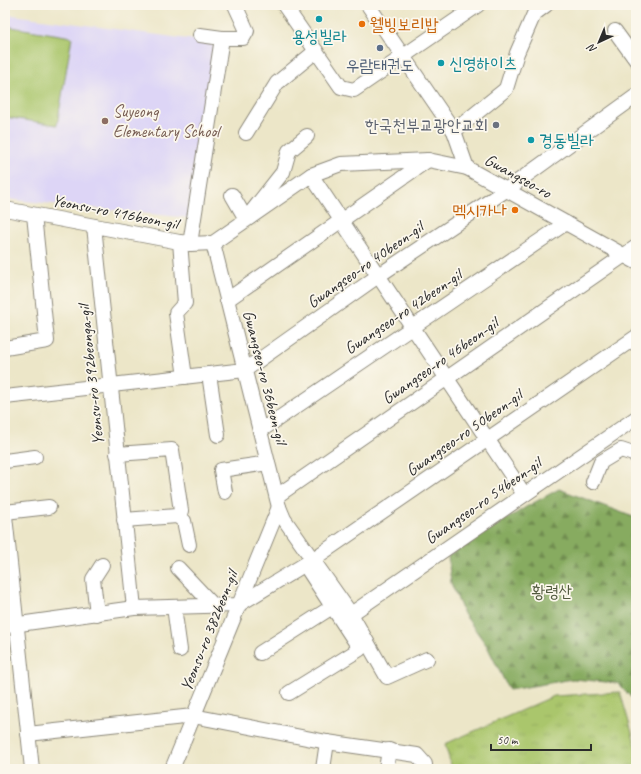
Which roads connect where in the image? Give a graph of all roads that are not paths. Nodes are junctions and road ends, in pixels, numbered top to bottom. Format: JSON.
{"nodes":[{"id":1,"x":235,"y":5,"type":"edge"},
{"id":2,"x":284,"y":5,"type":"edge"},
{"id":3,"x":368,"y":5,"type":"edge"},
{"id":4,"x":478,"y":5,"type":"edge"},
{"id":5,"x":546,"y":5,"type":"edge"},
{"id":6,"x":614,"y":31,"type":"dead end"},
{"id":7,"x":200,"y":35,"type":"dead end"},
{"id":8,"x":222,"y":38,"type":"junction"},
{"id":9,"x":316,"y":52,"type":"junction"},
{"id":10,"x":404,"y":57,"type":"junction"},
{"id":11,"x":636,"y":60,"type":"edge"},
{"id":12,"x":636,"y":96,"type":"edge"},
{"id":13,"x":454,"y":131,"type":"junction"},
{"id":14,"x":246,"y":133,"type":"dead end"},
{"id":15,"x":307,"y":136,"type":"dead end"},
{"id":16,"x":428,"y":160,"type":"junction"},
{"id":17,"x":467,"y":168,"type":"junction"},
{"id":18,"x":311,"y":176,"type":"junction"},
{"id":19,"x":506,"y":190,"type":"junction"},
{"id":20,"x":232,"y":196,"type":"dead end"},
{"id":21,"x":5,"y":209,"type":"edge"},
{"id":22,"x":34,"y":215,"type":"junction"},
{"id":23,"x":246,"y":219,"type":"junction"},
{"id":24,"x":341,"y":220,"type":"junction"},
{"id":25,"x":566,"y":223,"type":"junction"},
{"id":26,"x":94,"y":226,"type":"junction"},
{"id":27,"x":185,"y":243,"type":"junction"},
{"id":28,"x":213,"y":243,"type":"junction"},
{"id":29,"x":636,"y":247,"type":"edge"},
{"id":30,"x":630,"y":259,"type":"edge"},
{"id":31,"x":378,"y":276,"type":"junction"},
{"id":32,"x":228,"y":300,"type":"junction"},
{"id":33,"x":412,"y":327,"type":"junction"},
{"id":34,"x":636,"y":337,"type":"edge"},
{"id":35,"x":5,"y":348,"type":"edge"},
{"id":36,"x":245,"y":370,"type":"junction"},
{"id":37,"x":209,"y":374,"type":"junction"},
{"id":38,"x":185,"y":377,"type":"junction"},
{"id":39,"x":446,"y":378,"type":"junction"},
{"id":40,"x":110,"y":386,"type":"junction"},
{"id":41,"x":5,"y":397,"type":"edge"},
{"id":42,"x":636,"y":418,"type":"edge"},
{"id":43,"x":260,"y":431,"type":"junction"},
{"id":44,"x":218,"y":435,"type":"dead end"},
{"id":45,"x":487,"y":439,"type":"junction"},
{"id":46,"x":117,"y":454,"type":"junction"},
{"id":47,"x":636,"y":455,"type":"edge"},
{"id":48,"x":36,"y":457,"type":"dead end"},
{"id":49,"x":5,"y":461,"type":"edge"},
{"id":50,"x":268,"y":463,"type":"junction"},
{"id":51,"x":593,"y":482,"type":"dead end"},
{"id":52,"x":225,"y":492,"type":"dead end"},
{"id":53,"x":524,"y":494,"type":"junction"},
{"id":54,"x":278,"y":502,"type":"junction"},
{"id":55,"x":49,"y":506,"type":"dead end"},
{"id":56,"x":181,"y":511,"type":"dead end"},
{"id":57,"x":5,"y":512,"type":"edge"},
{"id":58,"x":5,"y":516,"type":"edge"},
{"id":59,"x":124,"y":520,"type":"junction"},
{"id":60,"x":189,"y":545,"type":"dead end"},
{"id":61,"x":309,"y":562,"type":"junction"},
{"id":62,"x":102,"y":565,"type":"dead end"},
{"id":63,"x":178,"y":568,"type":"dead end"},
{"id":64,"x":238,"y":605,"type":"junction"},
{"id":65,"x":214,"y":606,"type":"junction"},
{"id":66,"x":174,"y":607,"type":"junction"},
{"id":67,"x":332,"y":607,"type":"junction"},
{"id":68,"x":134,"y":608,"type":"junction"},
{"id":69,"x":97,"y":614,"type":"junction"},
{"id":70,"x":351,"y":614,"type":"junction"},
{"id":71,"x":11,"y":626,"type":"edge"},
{"id":72,"x":180,"y":650,"type":"dead end"},
{"id":73,"x":260,"y":653,"type":"dead end"},
{"id":74,"x":427,"y":659,"type":"dead end"},
{"id":75,"x":289,"y":693,"type":"dead end"},
{"id":76,"x":194,"y":716,"type":"junction"},
{"id":77,"x":28,"y":734,"type":"junction"},
{"id":78,"x":327,"y":742,"type":"junction"},
{"id":79,"x":389,"y":750,"type":"junction"},
{"id":80,"x":32,"y":769,"type":"edge"},
{"id":81,"x":172,"y":769,"type":"edge"},
{"id":82,"x":323,"y":769,"type":"edge"},
{"id":83,"x":386,"y":769,"type":"edge"},
{"id":84,"x":425,"y":769,"type":"edge"}],
"edges":[{"from":1,"to":8,"type":"street"},
{"from":2,"to":9,"type":"street"},
{"from":3,"to":10,"type":"street","name":"Gwangseo-ro"},
{"from":4,"to":10,"type":"street"},
{"from":5,"to":13,"type":"street"},
{"from":6,"to":11,"type":"street"},
{"from":7,"to":8,"type":"street"},
{"from":8,"to":27,"type":"street","name":"Yeonsu-ro 416beon-gil"},
{"from":9,"to":10,"type":"street"},
{"from":9,"to":14,"type":"street"},
{"from":10,"to":13,"type":"street","name":"Gwangseo-ro"},
{"from":12,"to":19,"type":"street","name":"Gwangseo-ro 40beon-gil"},
{"from":13,"to":17,"type":"street","name":"Gwangseo-ro"},
{"from":15,"to":23,"type":"street"},
{"from":16,"to":17,"type":"street"},
{"from":16,"to":18,"type":"street"},
{"from":16,"to":24,"type":"street","name":"Gwangseo-ro 36beon-gil"},
{"from":17,"to":19,"type":"street","name":"Gwangseo-ro"},
{"from":18,"to":23,"type":"street"},
{"from":18,"to":24,"type":"street"},
{"from":19,"to":25,"type":"street","name":"Gwangseo-ro"},
{"from":19,"to":31,"type":"street","name":"Gwangseo-ro 40beon-gil"},
{"from":20,"to":23,"type":"street"},
{"from":21,"to":22,"type":"street","name":"Yeonsu-ro 416beon-gil"},
{"from":22,"to":26,"type":"street","name":"Yeonsu-ro 416beon-gil"},
{"from":22,"to":35,"type":"street","name":"Yeonsu-ro 416beon-gil"},
{"from":23,"to":28,"type":"street"},
{"from":24,"to":31,"type":"street"},
{"from":24,"to":32,"type":"street","name":"Gwangseo-ro 36beon-gil"},
{"from":25,"to":30,"type":"street","name":"Gwangseo-ro"},
{"from":25,"to":33,"type":"street","name":"Gwangseo-ro 42beon-gil"},
{"from":26,"to":27,"type":"street","name":"Yeonsu-ro 416beon-gil"},
{"from":26,"to":40,"type":"street","name":"Yeonsu-ro 392beonga-gil"},
{"from":27,"to":28,"type":"street","name":"Yeonsu-ro 416beon-gil"},
{"from":27,"to":38,"type":"street"},
{"from":28,"to":32,"type":"street","name":"Gwangseo-ro 36beon-gil"},
{"from":29,"to":30,"type":"street","name":"Gwangseo-ro 46beon-gil"},
{"from":30,"to":39,"type":"street","name":"Gwangseo-ro 46beon-gil"},
{"from":31,"to":33,"type":"street"},
{"from":31,"to":36,"type":"street","name":"Gwangseo-ro 40beon-gil"},
{"from":32,"to":36,"type":"street","name":"Gwangseo-ro 36beon-gil"},
{"from":33,"to":39,"type":"street"},
{"from":33,"to":43,"type":"street","name":"Gwangseo-ro 42beon-gil"},
{"from":34,"to":45,"type":"street","name":"Gwangseo-ro 50beon-gil"},
{"from":36,"to":37,"type":"street"},
{"from":36,"to":43,"type":"street","name":"Gwangseo-ro 36beon-gil"},
{"from":37,"to":38,"type":"street"},
{"from":37,"to":44,"type":"street"},
{"from":38,"to":40,"type":"street"},
{"from":39,"to":45,"type":"street"},
{"from":39,"to":54,"type":"street","name":"Gwangseo-ro 46beon-gil"},
{"from":40,"to":41,"type":"street"},
{"from":40,"to":46,"type":"street","name":"Yeonsu-ro 392beonga-gil"},
{"from":42,"to":53,"type":"street","name":"Gwangseo-ro 54beon-gil"},
{"from":43,"to":50,"type":"street","name":"Gwangseo-ro 36beon-gil"},
{"from":45,"to":53,"type":"street"},
{"from":45,"to":61,"type":"street","name":"Gwangseo-ro 50beon-gil"},
{"from":46,"to":56,"type":"street"},
{"from":46,"to":59,"type":"street","name":"Yeonsu-ro 392beonga-gil"},
{"from":47,"to":51,"type":"street"},
{"from":48,"to":49,"type":"street"},
{"from":50,"to":52,"type":"street","name":"Gwangseo-ro 36beon-gil"},
{"from":50,"to":54,"type":"street","name":"Gwangseo-ro 36beon-gil"},
{"from":53,"to":70,"type":"street","name":"Gwangseo-ro 54beon-gil"},
{"from":54,"to":61,"type":"street","name":"Gwangseo-ro 36beon-gil"},
{"from":54,"to":64,"type":"street","name":"Yeonsu-ro 382beon-gil"},
{"from":55,"to":57,"type":"street"},
{"from":58,"to":71,"type":"street"},
{"from":59,"to":60,"type":"street"},
{"from":59,"to":68,"type":"street","name":"Yeonsu-ro 392beonga-gil"},
{"from":61,"to":64,"type":"street","name":"Gwangseo-ro 50beon-gil"},
{"from":61,"to":67,"type":"street"},
{"from":61,"to":70,"type":"street","name":"Gwangseo-ro 36beon-gil"},
{"from":62,"to":69,"type":"street"},
{"from":63,"to":65,"type":"street"},
{"from":64,"to":65,"type":"street"},
{"from":64,"to":76,"type":"street","name":"Yeonsu-ro 382beon-gil"},
{"from":65,"to":66,"type":"street"},
{"from":66,"to":68,"type":"street"},
{"from":66,"to":72,"type":"street"},
{"from":67,"to":73,"type":"street"},
{"from":67,"to":75,"type":"street"},
{"from":68,"to":69,"type":"street"},
{"from":69,"to":71,"type":"street"},
{"from":70,"to":74,"type":"street","name":"Gwangseo-ro 36beon-gil"},
{"from":71,"to":77,"type":"street"},
{"from":76,"to":77,"type":"street"},
{"from":76,"to":78,"type":"street"},
{"from":76,"to":81,"type":"street","name":"Yeonsu-ro 382beon-gil"},
{"from":77,"to":80,"type":"street"},
{"from":78,"to":79,"type":"street"},
{"from":78,"to":82,"type":"street"},
{"from":79,"to":83,"type":"street"},
{"from":79,"to":84,"type":"street"}]}
